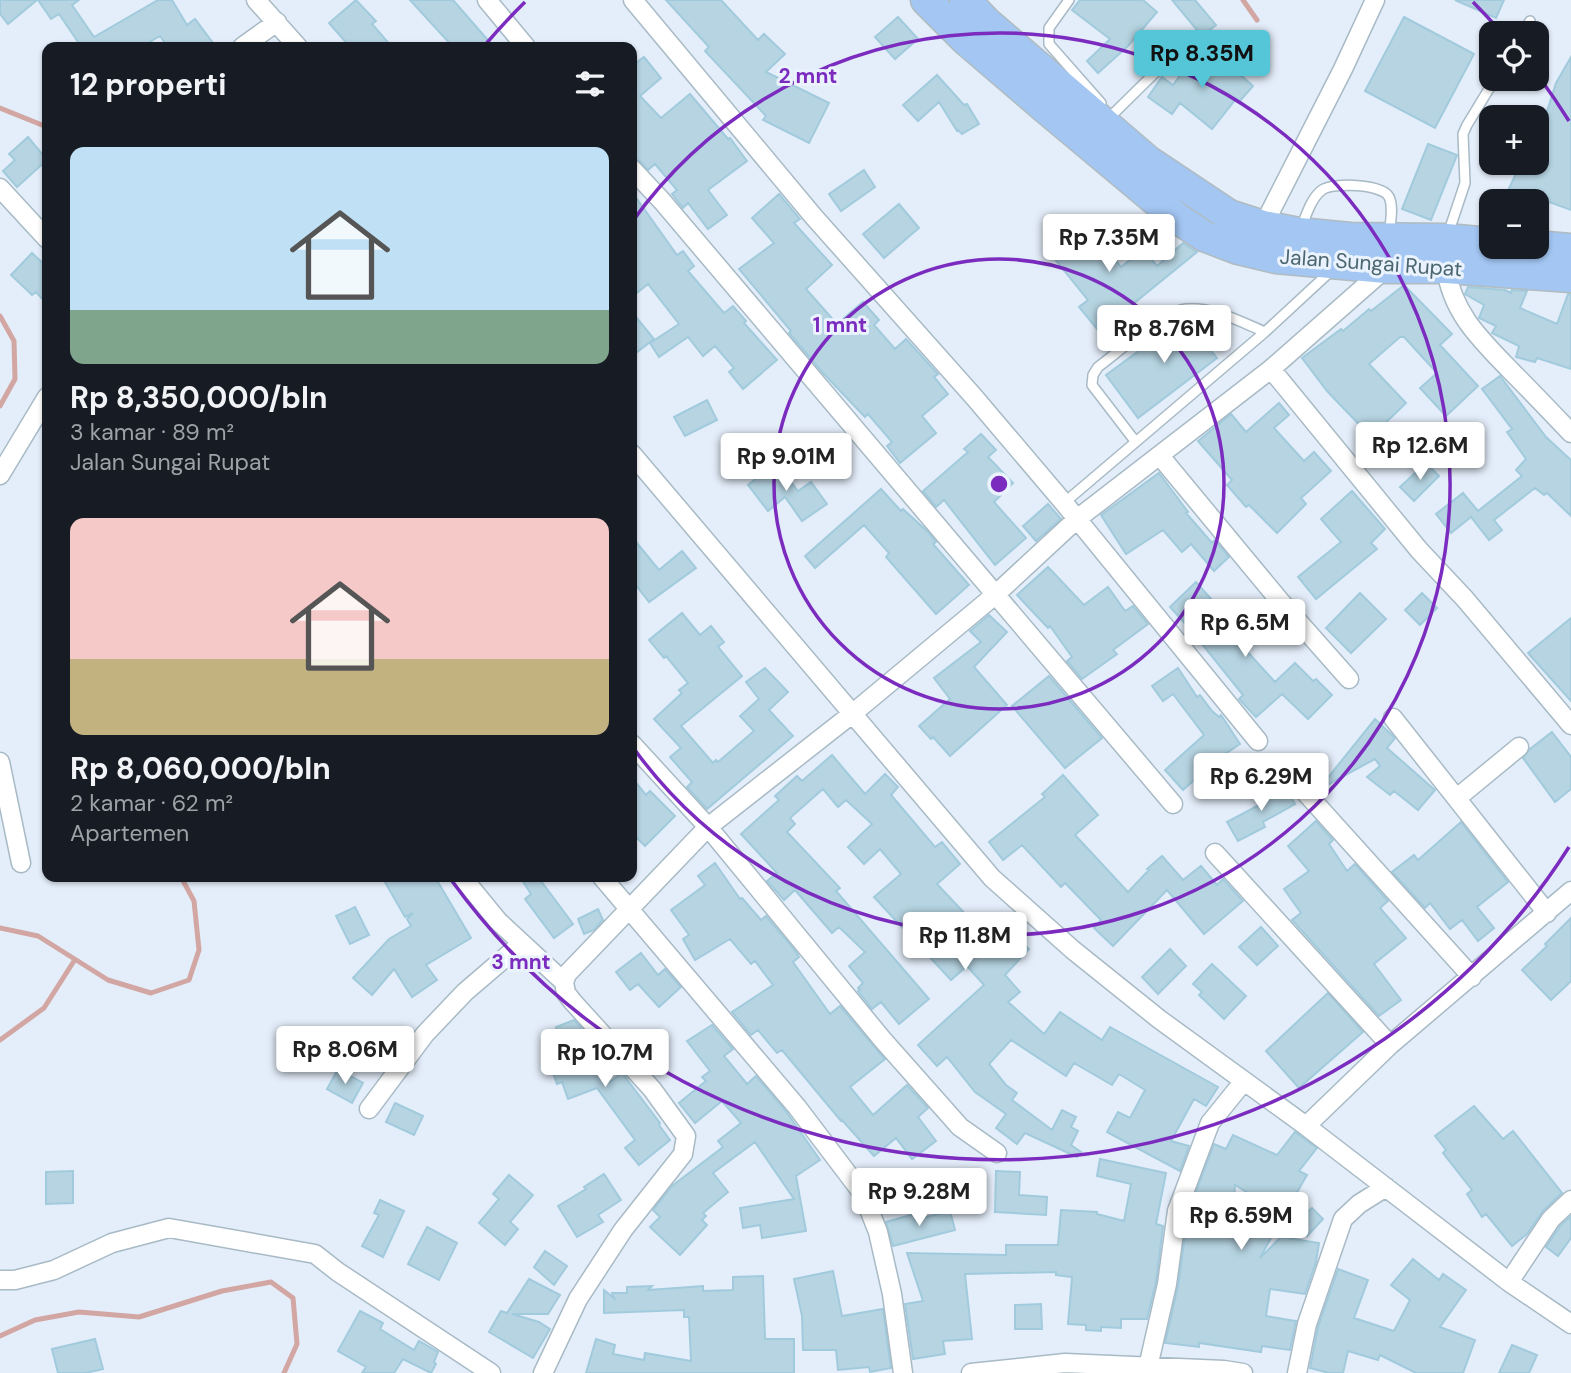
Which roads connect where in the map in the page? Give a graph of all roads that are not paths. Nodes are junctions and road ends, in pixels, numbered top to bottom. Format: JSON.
{"nodes":[{"id":1,"x":256,"y":0,"type":"edge"},
{"id":2,"x":486,"y":0,"type":"edge"},
{"id":3,"x":633,"y":0,"type":"edge"},
{"id":4,"x":926,"y":0,"type":"edge"},
{"id":5,"x":965,"y":0,"type":"edge"},
{"id":6,"x":1069,"y":0,"type":"edge"},
{"id":7,"x":1375,"y":0,"type":"edge"},
{"id":8,"x":276,"y":22,"type":"junction"},
{"id":9,"x":976,"y":31,"type":"junction"},
{"id":10,"x":249,"y":42,"type":"edge"},
{"id":11,"x":294,"y":42,"type":"edge"},
{"id":12,"x":522,"y":42,"type":"edge"},
{"id":13,"x":1176,"y":52,"type":"dead end"},
{"id":14,"x":1488,"y":91,"type":"edge"},
{"id":15,"x":1108,"y":119,"type":"junction"},
{"id":16,"x":637,"y":175,"type":"edge"},
{"id":17,"x":0,"y":188,"type":"edge"},
{"id":18,"x":1263,"y":226,"type":"junction"},
{"id":19,"x":1299,"y":233,"type":"junction"},
{"id":20,"x":42,"y":234,"type":"edge"},
{"id":21,"x":1389,"y":237,"type":"junction"},
{"id":22,"x":1479,"y":246,"type":"edge"},
{"id":23,"x":1549,"y":247,"type":"edge"},
{"id":24,"x":1571,"y":249,"type":"edge"},
{"id":25,"x":1446,"y":253,"type":"junction"},
{"id":26,"x":1341,"y":262,"type":"junction"},
{"id":27,"x":1386,"y":268,"type":"junction"},
{"id":28,"x":1571,"y":276,"type":"edge"},
{"id":29,"x":1265,"y":332,"type":"junction"},
{"id":30,"x":1271,"y":369,"type":"junction"},
{"id":31,"x":42,"y":405,"type":"edge"},
{"id":32,"x":1571,"y":433,"type":"edge"},
{"id":33,"x":1135,"y":441,"type":"junction"},
{"id":34,"x":1160,"y":456,"type":"junction"},
{"id":35,"x":637,"y":460,"type":"edge"},
{"id":36,"x":0,"y":475,"type":"edge"},
{"id":37,"x":1064,"y":503,"type":"junction"},
{"id":38,"x":1077,"y":519,"type":"junction"},
{"id":39,"x":995,"y":596,"type":"junction"},
{"id":40,"x":1349,"y":679,"type":"dead end"},
{"id":41,"x":852,"y":713,"type":"junction"},
{"id":42,"x":1393,"y":718,"type":"dead end"},
{"id":43,"x":1570,"y":720,"type":"edge"},
{"id":44,"x":1258,"y":741,"type":"dead end"},
{"id":45,"x":1518,"y":747,"type":"dead end"},
{"id":46,"x":637,"y":749,"type":"edge"},
{"id":47,"x":0,"y":762,"type":"edge"},
{"id":48,"x":1296,"y":782,"type":"dead end"},
{"id":49,"x":1457,"y":798,"type":"junction"},
{"id":50,"x":1173,"y":804,"type":"dead end"},
{"id":51,"x":708,"y":827,"type":"junction"},
{"id":52,"x":1215,"y":853,"type":"dead end"},
{"id":53,"x":21,"y":863,"type":"dead end"},
{"id":54,"x":466,"y":882,"type":"edge"},
{"id":55,"x":606,"y":882,"type":"edge"},
{"id":56,"x":1571,"y":891,"type":"edge"},
{"id":57,"x":630,"y":910,"type":"junction"},
{"id":58,"x":1547,"y":913,"type":"junction"},
{"id":59,"x":522,"y":944,"type":"junction"},
{"id":60,"x":1472,"y":977,"type":"junction"},
{"id":61,"x":564,"y":982,"type":"junction"},
{"id":62,"x":1390,"y":1045,"type":"junction"},
{"id":63,"x":1244,"y":1081,"type":"junction"},
{"id":64,"x":369,"y":1109,"type":"dead end"},
{"id":65,"x":1306,"y":1126,"type":"junction"},
{"id":66,"x":997,"y":1153,"type":"dead end"},
{"id":67,"x":1386,"y":1187,"type":"junction"},
{"id":68,"x":1571,"y":1200,"type":"edge"},
{"id":69,"x":0,"y":1280,"type":"edge"},
{"id":70,"x":1510,"y":1282,"type":"junction"},
{"id":71,"x":1571,"y":1324,"type":"edge"},
{"id":72,"x":1149,"y":1367,"type":"junction"},
{"id":73,"x":491,"y":1373,"type":"edge"},
{"id":74,"x":543,"y":1373,"type":"edge"},
{"id":75,"x":903,"y":1373,"type":"edge"},
{"id":76,"x":971,"y":1373,"type":"edge"},
{"id":77,"x":1243,"y":1373,"type":"edge"},
{"id":78,"x":1297,"y":1373,"type":"edge"}],
"edges":[{"from":1,"to":8,"type":"street"},
{"from":2,"to":12,"type":"street"},
{"from":3,"to":37,"type":"street"},
{"from":4,"to":9,"type":"main road","name":"Jalan Sungai Rupat"},
{"from":5,"to":9,"type":"main road","name":"Jalan Sungai Rupat"},
{"from":6,"to":15,"type":"lane"},
{"from":7,"to":18,"type":"street"},
{"from":8,"to":10,"type":"street"},
{"from":8,"to":11,"type":"street"},
{"from":9,"to":15,"type":"main road","name":"Jalan Sungai Rupat"},
{"from":9,"to":26,"type":"main road","name":"Jalan Sungai Rupat"},
{"from":13,"to":15,"type":"lane"},
{"from":14,"to":25,"type":"lane"},
{"from":15,"to":18,"type":"main road","name":"Jalan Sungai Rupat"},
{"from":16,"to":39,"type":"street"},
{"from":17,"to":20,"type":"street"},
{"from":18,"to":19,"type":"main road","name":"Jalan Sungai Rupat"},
{"from":19,"to":21,"type":"main road","name":"Jalan Sungai Rupat"},
{"from":19,"to":21,"type":"lane"},
{"from":21,"to":25,"type":"main road","name":"Jalan Sungai Rupat"},
{"from":22,"to":25,"type":"main road","name":"Jalan Sungai Rupat"},
{"from":23,"to":24,"type":"main road"},
{"from":25,"to":27,"type":"main road","name":"Jalan Sungai Rupat"},
{"from":25,"to":28,"type":"main road","name":"Jalan Sungai Rupat"},
{"from":25,"to":32,"type":"street"},
{"from":26,"to":27,"type":"main road","name":"Jalan Sungai Rupat"},
{"from":26,"to":29,"type":"lane"},
{"from":27,"to":30,"type":"street"},
{"from":29,"to":33,"type":"lane"},
{"from":29,"to":33,"type":"lane"},
{"from":30,"to":34,"type":"street"},
{"from":30,"to":43,"type":"street"},
{"from":31,"to":36,"type":"street"},
{"from":33,"to":37,"type":"lane"},
{"from":34,"to":38,"type":"street"},
{"from":34,"to":40,"type":"street"},
{"from":35,"to":41,"type":"street"},
{"from":37,"to":38,"type":"street"},
{"from":38,"to":39,"type":"street"},
{"from":38,"to":44,"type":"street"},
{"from":39,"to":41,"type":"street"},
{"from":39,"to":50,"type":"street"},
{"from":41,"to":51,"type":"street"},
{"from":41,"to":63,"type":"street"},
{"from":42,"to":49,"type":"street"},
{"from":45,"to":49,"type":"street"},
{"from":46,"to":51,"type":"street"},
{"from":47,"to":53,"type":"street"},
{"from":48,"to":60,"type":"street"},
{"from":49,"to":58,"type":"street"},
{"from":51,"to":57,"type":"street"},
{"from":51,"to":66,"type":"street"},
{"from":52,"to":62,"type":"street"},
{"from":54,"to":59,"type":"street"},
{"from":55,"to":57,"type":"street"},
{"from":56,"to":58,"type":"street"},
{"from":57,"to":61,"type":"street"},
{"from":57,"to":75,"type":"street"},
{"from":58,"to":60,"type":"street"},
{"from":59,"to":61,"type":"street"},
{"from":59,"to":64,"type":"street"},
{"from":60,"to":62,"type":"street"},
{"from":61,"to":74,"type":"street"},
{"from":62,"to":65,"type":"street"},
{"from":63,"to":65,"type":"street"},
{"from":63,"to":72,"type":"street"},
{"from":65,"to":67,"type":"street"},
{"from":67,"to":70,"type":"street"},
{"from":67,"to":78,"type":"street"},
{"from":68,"to":70,"type":"street"},
{"from":69,"to":73,"type":"street"},
{"from":70,"to":71,"type":"street"},
{"from":72,"to":76,"type":"street"},
{"from":72,"to":77,"type":"street"}]}
